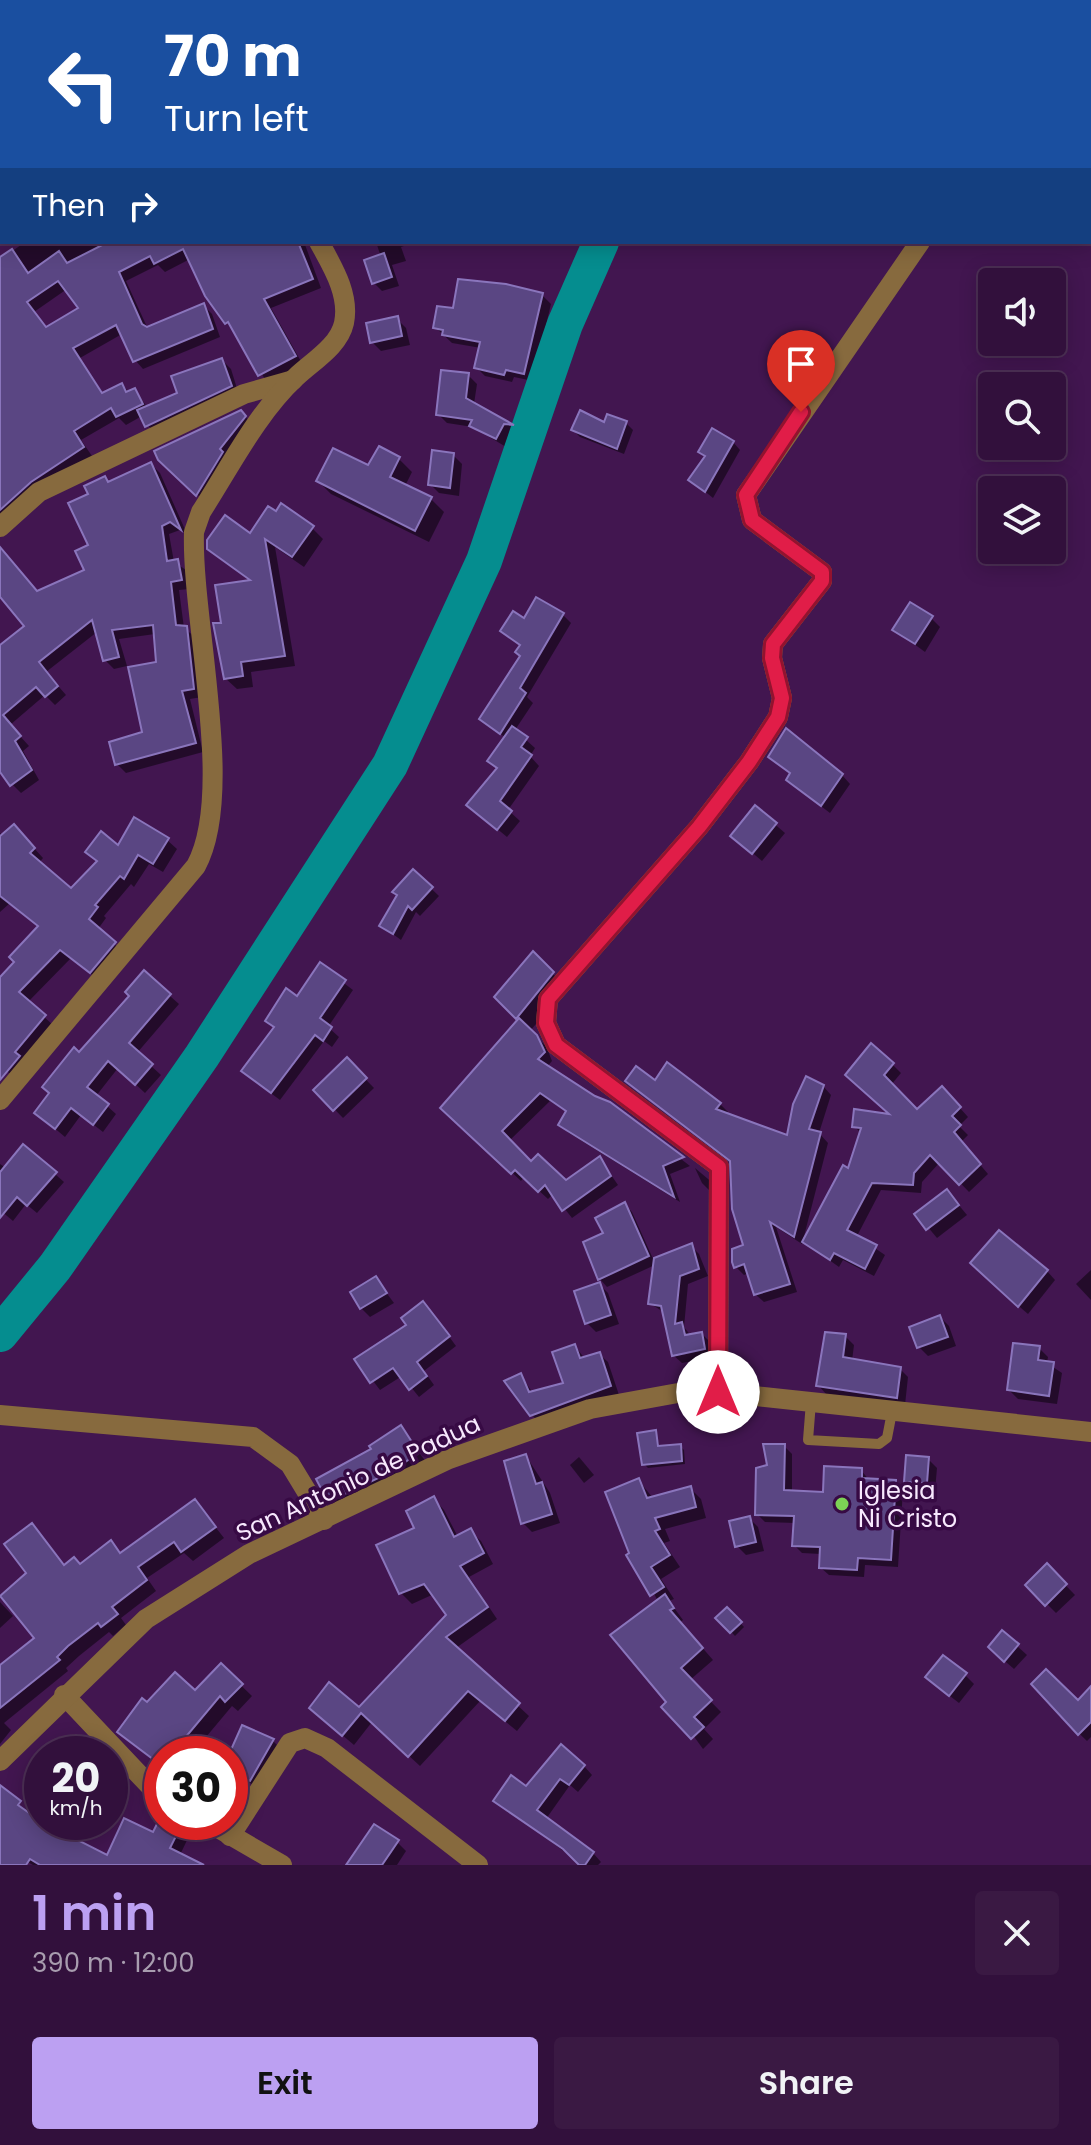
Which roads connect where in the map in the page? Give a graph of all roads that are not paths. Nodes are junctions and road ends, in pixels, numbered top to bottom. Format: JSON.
{"nodes":[{"id":1,"x":320,"y":244,"type":"edge"},
{"id":2,"x":919,"y":244,"type":"edge"},
{"id":3,"x":293,"y":380,"type":"junction"},
{"id":4,"x":0,"y":527,"type":"edge"},
{"id":5,"x":0,"y":1100,"type":"edge"},
{"id":6,"x":718,"y":1392,"type":"junction"},
{"id":7,"x":811,"y":1402,"type":"junction"},
{"id":8,"x":892,"y":1412,"type":"junction"},
{"id":9,"x":0,"y":1415,"type":"edge"},
{"id":10,"x":1091,"y":1432,"type":"edge"},
{"id":11,"x":324,"y":1520,"type":"junction"},
{"id":12,"x":64,"y":1695,"type":"junction"},
{"id":13,"x":0,"y":1761,"type":"edge"},
{"id":14,"x":144,"y":1780,"type":"edge"},
{"id":15,"x":248,"y":1808,"type":"edge"},
{"id":16,"x":237,"y":1840,"type":"edge"},
{"id":17,"x":282,"y":1865,"type":"edge"},
{"id":18,"x":478,"y":1865,"type":"edge"}],
"edges":[{"from":1,"to":3,"type":"street"},
{"from":2,"to":6,"type":"street"},
{"from":3,"to":4,"type":"street"},
{"from":3,"to":5,"type":"street"},
{"from":6,"to":7,"type":"street","name":"San Antonio de Padua"},
{"from":6,"to":11,"type":"street","name":"San Antonio de Padua"},
{"from":7,"to":8,"type":"street","name":"San Antonio de Padua"},
{"from":7,"to":8,"type":"lane"},
{"from":8,"to":10,"type":"street","name":"San Antonio de Padua"},
{"from":9,"to":11,"type":"street"},
{"from":11,"to":12,"type":"street","name":"San Antonio de Padua"},
{"from":12,"to":13,"type":"street","name":"San Antonio de Padua"},
{"from":12,"to":14,"type":"street"},
{"from":15,"to":18,"type":"street"},
{"from":16,"to":17,"type":"street"}]}
